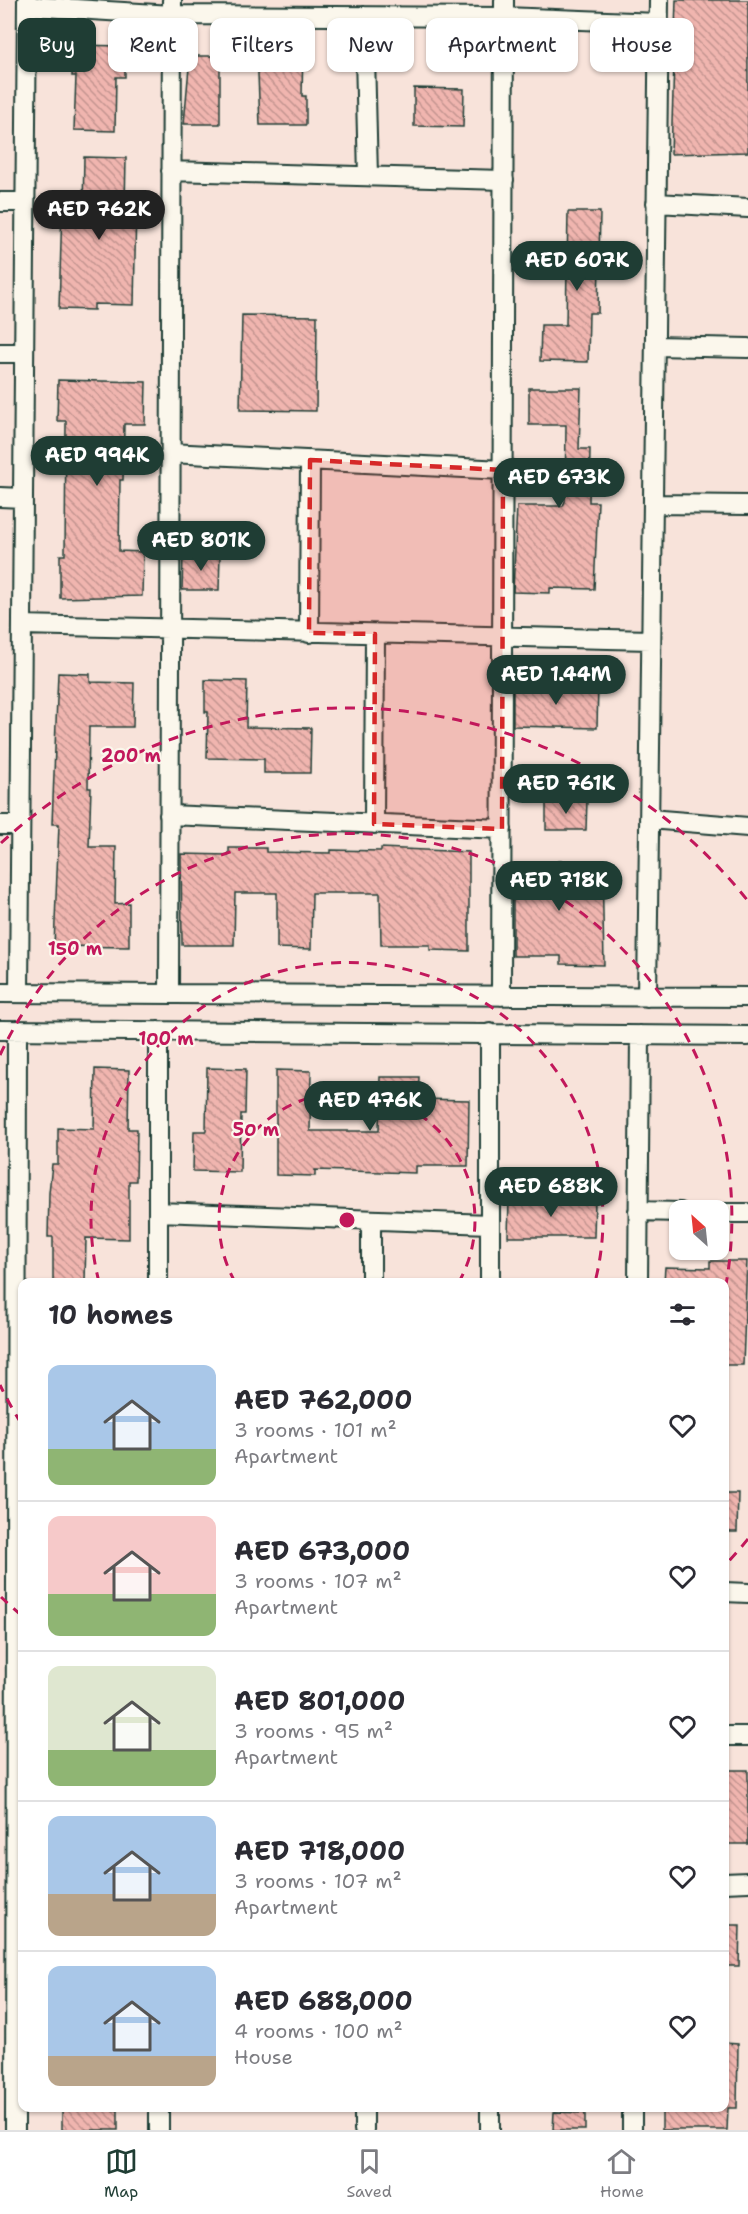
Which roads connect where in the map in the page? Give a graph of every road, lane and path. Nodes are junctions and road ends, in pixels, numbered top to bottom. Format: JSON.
{"nodes":[{"id":1,"x":659,"y":0,"type":"edge"},
{"id":2,"x":27,"y":3,"type":"edge"},
{"id":3,"x":172,"y":7,"type":"edge"},
{"id":4,"x":384,"y":8,"type":"edge"},
{"id":5,"x":504,"y":9,"type":"edge"},
{"id":6,"x":364,"y":16,"type":"junction"},
{"id":7,"x":611,"y":18,"type":"edge"},
{"id":8,"x":658,"y":18,"type":"edge"},
{"id":9,"x":657,"y":72,"type":"edge"},
{"id":10,"x":171,"y":171,"type":"junction"},
{"id":11,"x":368,"y":176,"type":"junction"},
{"id":12,"x":504,"y":180,"type":"junction"},
{"id":13,"x":0,"y":202,"type":"edge"},
{"id":14,"x":25,"y":202,"type":"junction"},
{"id":15,"x":656,"y":203,"type":"junction"},
{"id":16,"x":748,"y":208,"type":"edge"},
{"id":17,"x":655,"y":346,"type":"junction"},
{"id":18,"x":748,"y":348,"type":"edge"},
{"id":19,"x":0,"y":353,"type":"edge"},
{"id":20,"x":24,"y":353,"type":"junction"},
{"id":21,"x":170,"y":453,"type":"junction"},
{"id":22,"x":310,"y":460,"type":"junction"},
{"id":23,"x":503,"y":470,"type":"junction"},
{"id":24,"x":0,"y":497,"type":"edge"},
{"id":25,"x":23,"y":498,"type":"junction"},
{"id":26,"x":653,"y":504,"type":"junction"},
{"id":27,"x":748,"y":505,"type":"edge"},
{"id":28,"x":22,"y":625,"type":"junction"},
{"id":29,"x":170,"y":631,"type":"junction"},
{"id":30,"x":309,"y":633,"type":"junction"},
{"id":31,"x":375,"y":634,"type":"junction"},
{"id":32,"x":502,"y":637,"type":"junction"},
{"id":33,"x":651,"y":640,"type":"junction"},
{"id":34,"x":170,"y":815,"type":"junction"},
{"id":35,"x":649,"y":819,"type":"junction"},
{"id":36,"x":374,"y":824,"type":"junction"},
{"id":37,"x":0,"y":825,"type":"edge"},
{"id":38,"x":20,"y":825,"type":"junction"},
{"id":39,"x":748,"y":827,"type":"edge"},
{"id":40,"x":502,"y":829,"type":"junction"},
{"id":41,"x":0,"y":993,"type":"edge"},
{"id":42,"x":19,"y":993,"type":"junction"},
{"id":43,"x":169,"y":994,"type":"junction"},
{"id":44,"x":501,"y":996,"type":"junction"},
{"id":45,"x":647,"y":997,"type":"junction"},
{"id":46,"x":748,"y":997,"type":"edge"},
{"id":47,"x":9,"y":1030,"type":"edge"},
{"id":48,"x":158,"y":1031,"type":"junction"},
{"id":49,"x":490,"y":1034,"type":"junction"},
{"id":50,"x":640,"y":1035,"type":"junction"},
{"id":51,"x":748,"y":1036,"type":"edge"},
{"id":52,"x":638,"y":1211,"type":"junction"},
{"id":53,"x":9,"y":1212,"type":"edge"},
{"id":54,"x":158,"y":1212,"type":"junction"},
{"id":55,"x":669,"y":1212,"type":"edge"},
{"id":56,"x":729,"y":1213,"type":"edge"},
{"id":57,"x":748,"y":1213,"type":"edge"},
{"id":58,"x":371,"y":1220,"type":"junction"},
{"id":59,"x":490,"y":1224,"type":"junction"},
{"id":60,"x":158,"y":1278,"type":"edge"},
{"id":61,"x":372,"y":1278,"type":"edge"},
{"id":62,"x":490,"y":1278,"type":"edge"},
{"id":63,"x":638,"y":1278,"type":"edge"},
{"id":64,"x":18,"y":1362,"type":"edge"},
{"id":65,"x":18,"y":1427,"type":"edge"},
{"id":66,"x":8,"y":1587,"type":"edge"},
{"id":67,"x":729,"y":1592,"type":"edge"},
{"id":68,"x":748,"y":1593,"type":"edge"},
{"id":69,"x":8,"y":1734,"type":"edge"},
{"id":70,"x":729,"y":1736,"type":"edge"},
{"id":71,"x":748,"y":1736,"type":"edge"},
{"id":72,"x":748,"y":1882,"type":"edge"},
{"id":73,"x":729,"y":1883,"type":"edge"},
{"id":74,"x":8,"y":1894,"type":"edge"},
{"id":75,"x":18,"y":1996,"type":"edge"},
{"id":76,"x":18,"y":2037,"type":"edge"},
{"id":77,"x":159,"y":2112,"type":"edge"},
{"id":78,"x":364,"y":2112,"type":"edge"},
{"id":79,"x":490,"y":2112,"type":"edge"},
{"id":80,"x":632,"y":2112,"type":"edge"},
{"id":81,"x":15,"y":2130,"type":"edge"},
{"id":82,"x":159,"y":2130,"type":"edge"},
{"id":83,"x":364,"y":2130,"type":"edge"},
{"id":84,"x":490,"y":2130,"type":"edge"},
{"id":85,"x":632,"y":2130,"type":"edge"}],
"edges":[{"from":1,"to":8,"type":"street"},
{"from":2,"to":3,"type":"street"},
{"from":2,"to":14,"type":"street"},
{"from":3,"to":6,"type":"street"},
{"from":3,"to":10,"type":"street"},
{"from":4,"to":5,"type":"street"},
{"from":4,"to":6,"type":"street"},
{"from":5,"to":7,"type":"street"},
{"from":5,"to":12,"type":"street"},
{"from":6,"to":11,"type":"street"},
{"from":9,"to":15,"type":"street"},
{"from":10,"to":11,"type":"street"},
{"from":10,"to":21,"type":"street"},
{"from":11,"to":12,"type":"street"},
{"from":12,"to":23,"type":"street"},
{"from":13,"to":14,"type":"street"},
{"from":14,"to":20,"type":"street"},
{"from":15,"to":16,"type":"street"},
{"from":15,"to":17,"type":"street"},
{"from":17,"to":18,"type":"street"},
{"from":17,"to":26,"type":"street"},
{"from":19,"to":20,"type":"street"},
{"from":20,"to":25,"type":"street"},
{"from":21,"to":22,"type":"street"},
{"from":21,"to":29,"type":"street"},
{"from":22,"to":23,"type":"street"},
{"from":22,"to":30,"type":"street"},
{"from":23,"to":32,"type":"street"},
{"from":24,"to":25,"type":"street"},
{"from":25,"to":28,"type":"street"},
{"from":26,"to":27,"type":"street"},
{"from":26,"to":33,"type":"street"},
{"from":28,"to":29,"type":"street"},
{"from":28,"to":38,"type":"street"},
{"from":29,"to":30,"type":"street"},
{"from":29,"to":34,"type":"street"},
{"from":30,"to":31,"type":"street"},
{"from":31,"to":32,"type":"street"},
{"from":31,"to":36,"type":"street"},
{"from":32,"to":33,"type":"street"},
{"from":32,"to":40,"type":"street"},
{"from":33,"to":35,"type":"street"},
{"from":34,"to":36,"type":"street"},
{"from":34,"to":43,"type":"street"},
{"from":35,"to":39,"type":"street"},
{"from":35,"to":45,"type":"street"},
{"from":36,"to":40,"type":"street"},
{"from":37,"to":38,"type":"street"},
{"from":38,"to":42,"type":"street"},
{"from":40,"to":44,"type":"street"},
{"from":41,"to":42,"type":"street"},
{"from":42,"to":43,"type":"street"},
{"from":43,"to":44,"type":"street"},
{"from":44,"to":45,"type":"street"},
{"from":45,"to":46,"type":"street"},
{"from":47,"to":48,"type":"street"},
{"from":47,"to":53,"type":"street"},
{"from":48,"to":49,"type":"street"},
{"from":48,"to":54,"type":"street"},
{"from":49,"to":50,"type":"street"},
{"from":49,"to":59,"type":"street"},
{"from":50,"to":51,"type":"street"},
{"from":50,"to":52,"type":"street"},
{"from":52,"to":55,"type":"street"},
{"from":52,"to":63,"type":"street"},
{"from":53,"to":64,"type":"street"},
{"from":54,"to":58,"type":"street"},
{"from":54,"to":60,"type":"street"},
{"from":56,"to":57,"type":"street"},
{"from":58,"to":59,"type":"street"},
{"from":58,"to":61,"type":"street"},
{"from":59,"to":62,"type":"street"},
{"from":65,"to":66,"type":"street"},
{"from":66,"to":69,"type":"street"},
{"from":67,"to":68,"type":"street"},
{"from":69,"to":74,"type":"street"},
{"from":70,"to":71,"type":"street"},
{"from":72,"to":73,"type":"street"},
{"from":74,"to":75,"type":"street"},
{"from":76,"to":81,"type":"street"},
{"from":77,"to":82,"type":"street"},
{"from":78,"to":83,"type":"street"},
{"from":79,"to":84,"type":"street"},
{"from":80,"to":85,"type":"street"}]}
